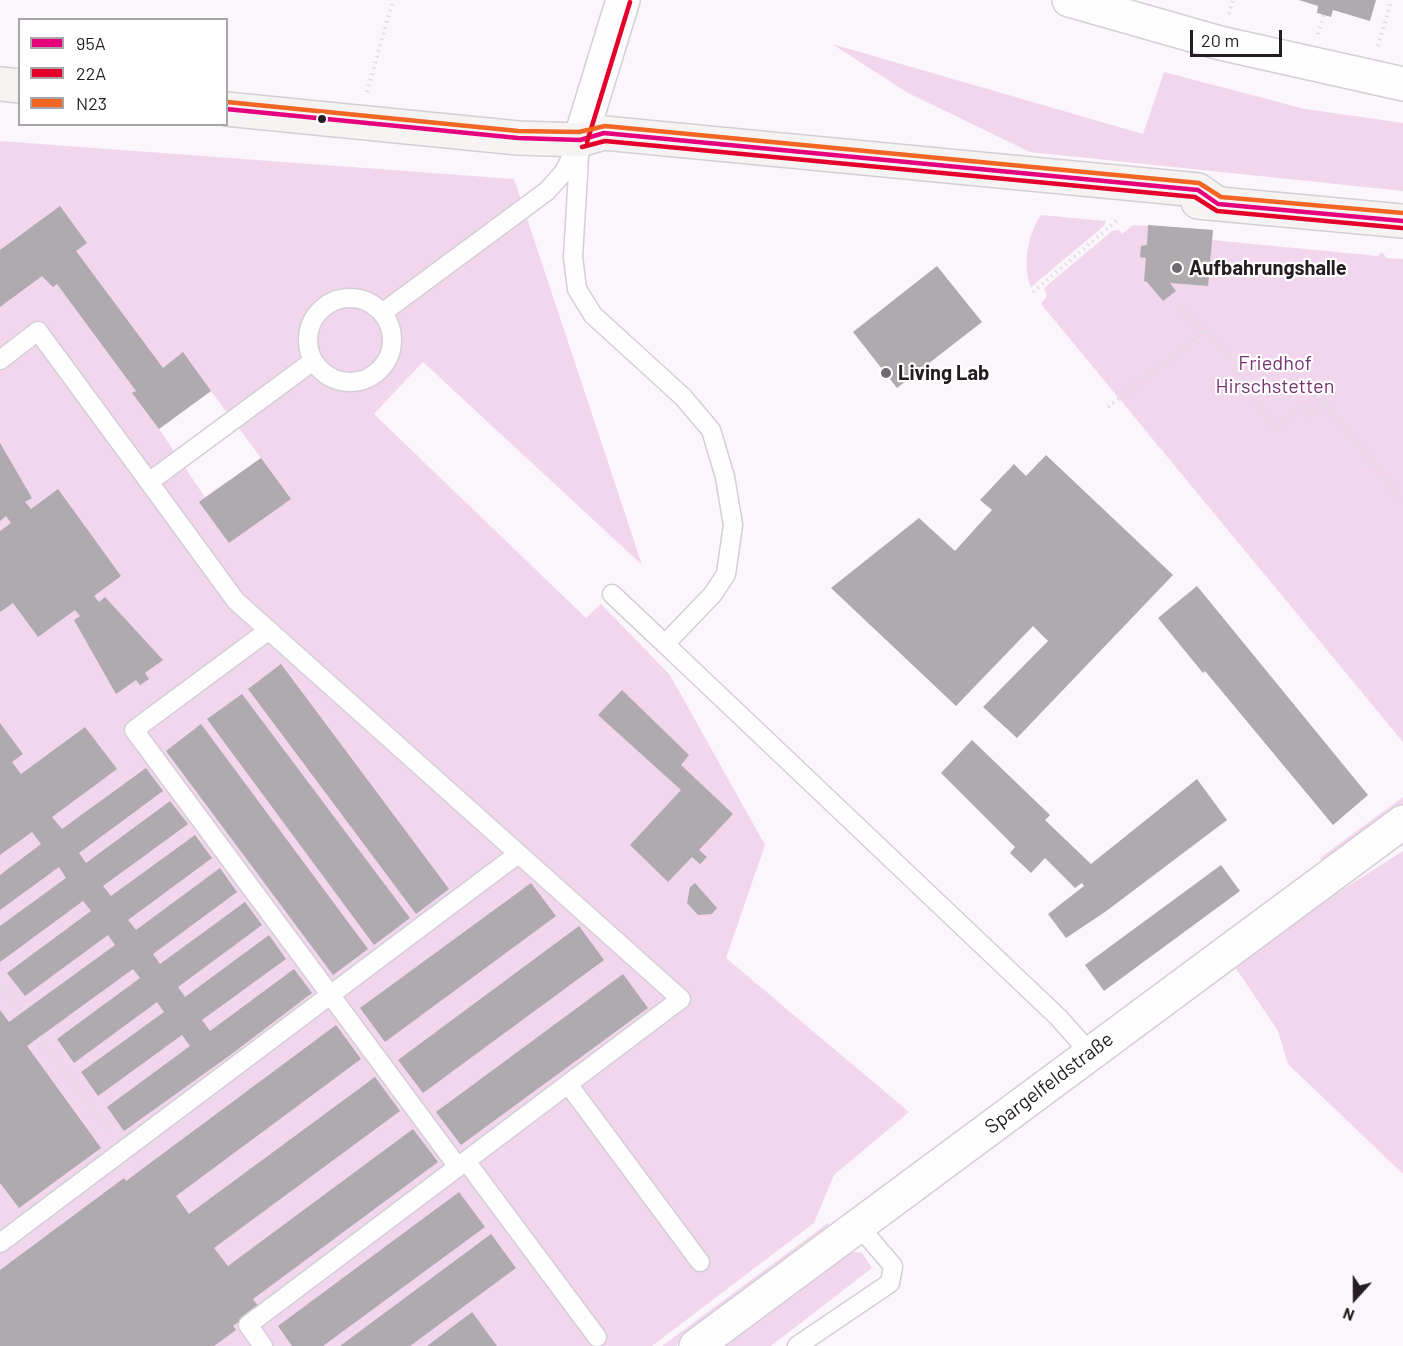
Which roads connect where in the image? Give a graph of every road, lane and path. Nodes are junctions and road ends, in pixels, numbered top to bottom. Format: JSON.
{"nodes":[{"id":1,"x":393,"y":0,"type":"edge"},
{"id":2,"x":623,"y":0,"type":"edge"},
{"id":3,"x":1069,"y":0,"type":"edge"},
{"id":4,"x":1391,"y":1,"type":"edge"},
{"id":5,"x":1324,"y":14,"type":"dead end"},
{"id":6,"x":1316,"y":42,"type":"dead end"},
{"id":7,"x":1376,"y":54,"type":"dead end"},
{"id":8,"x":0,"y":84,"type":"edge"},
{"id":9,"x":1403,"y":84,"type":"edge"},
{"id":10,"x":18,"y":86,"type":"edge"},
{"id":11,"x":366,"y":96,"type":"dead end"},
{"id":12,"x":228,"y":109,"type":"edge"},
{"id":13,"x":580,"y":140,"type":"junction"},
{"id":14,"x":1120,"y":218,"type":"dead end"},
{"id":15,"x":1403,"y":221,"type":"edge"},
{"id":16,"x":1033,"y":292,"type":"dead end"},
{"id":17,"x":1179,"y":307,"type":"dead end"},
{"id":18,"x":382,"y":313,"type":"junction"},
{"id":19,"x":1206,"y":332,"type":"junction"},
{"id":20,"x":0,"y":360,"type":"edge"},
{"id":21,"x":313,"y":361,"type":"junction"},
{"id":22,"x":1303,"y":405,"type":"junction"},
{"id":23,"x":1326,"y":405,"type":"junction"},
{"id":24,"x":1108,"y":407,"type":"dead end"},
{"id":25,"x":149,"y":482,"type":"junction"},
{"id":26,"x":1403,"y":501,"type":"edge"},
{"id":27,"x":612,"y":594,"type":"dead end"},
{"id":28,"x":269,"y":630,"type":"junction"},
{"id":29,"x":665,"y":644,"type":"junction"},
{"id":30,"x":1403,"y":822,"type":"edge"},
{"id":31,"x":518,"y":854,"type":"junction"},
{"id":32,"x":0,"y":985,"type":"edge"},
{"id":33,"x":330,"y":995,"type":"junction"},
{"id":34,"x":21,"y":1013,"type":"dead end"},
{"id":35,"x":39,"y":1037,"type":"dead end"},
{"id":36,"x":1090,"y":1053,"type":"junction"},
{"id":37,"x":568,"y":1084,"type":"junction"},
{"id":38,"x":124,"y":1150,"type":"junction"},
{"id":39,"x":462,"y":1164,"type":"junction"},
{"id":40,"x":858,"y":1225,"type":"junction"},
{"id":41,"x":0,"y":1243,"type":"edge"},
{"id":42,"x":700,"y":1262,"type":"dead end"},
{"id":43,"x":597,"y":1338,"type":"dead end"},
{"id":44,"x":254,"y":1342,"type":"edge"},
{"id":45,"x":696,"y":1346,"type":"edge"},
{"id":46,"x":797,"y":1346,"type":"edge"}],
"edges":[{"from":1,"to":11,"type":"path"},
{"from":2,"to":13,"type":"street"},
{"from":3,"to":9,"type":"street"},
{"from":4,"to":7,"type":"path"},
{"from":5,"to":6,"type":"path"},
{"from":8,"to":10,"type":"street"},
{"from":12,"to":13,"type":"street"},
{"from":13,"to":15,"type":"street"},
{"from":13,"to":18,"type":"lane"},
{"from":13,"to":29,"type":"lane"},
{"from":14,"to":16,"type":"path"},
{"from":17,"to":19,"type":"path"},
{"from":18,"to":21,"type":"lane"},
{"from":18,"to":21,"type":"lane"},
{"from":19,"to":22,"type":"path"},
{"from":19,"to":24,"type":"path"},
{"from":20,"to":25,"type":"lane"},
{"from":21,"to":25,"type":"lane"},
{"from":22,"to":23,"type":"path"},
{"from":22,"to":23,"type":"path"},
{"from":23,"to":26,"type":"path"},
{"from":25,"to":28,"type":"lane"},
{"from":27,"to":29,"type":"lane"},
{"from":28,"to":31,"type":"lane"},
{"from":28,"to":33,"type":"lane"},
{"from":29,"to":36,"type":"lane"},
{"from":30,"to":36,"type":"street","name":"Spargelfeldstraße"},
{"from":31,"to":33,"type":"lane"},
{"from":31,"to":37,"type":"lane"},
{"from":32,"to":34,"type":"path"},
{"from":33,"to":38,"type":"lane"},
{"from":33,"to":39,"type":"lane"},
{"from":35,"to":38,"type":"path"},
{"from":36,"to":40,"type":"street","name":"Spargelfeldstraße"},
{"from":37,"to":39,"type":"lane"},
{"from":37,"to":42,"type":"lane"},
{"from":38,"to":41,"type":"lane"},
{"from":39,"to":43,"type":"lane"},
{"from":39,"to":44,"type":"lane"},
{"from":40,"to":45,"type":"street","name":"Spargelfeldstraße"},
{"from":40,"to":46,"type":"lane"}]}
